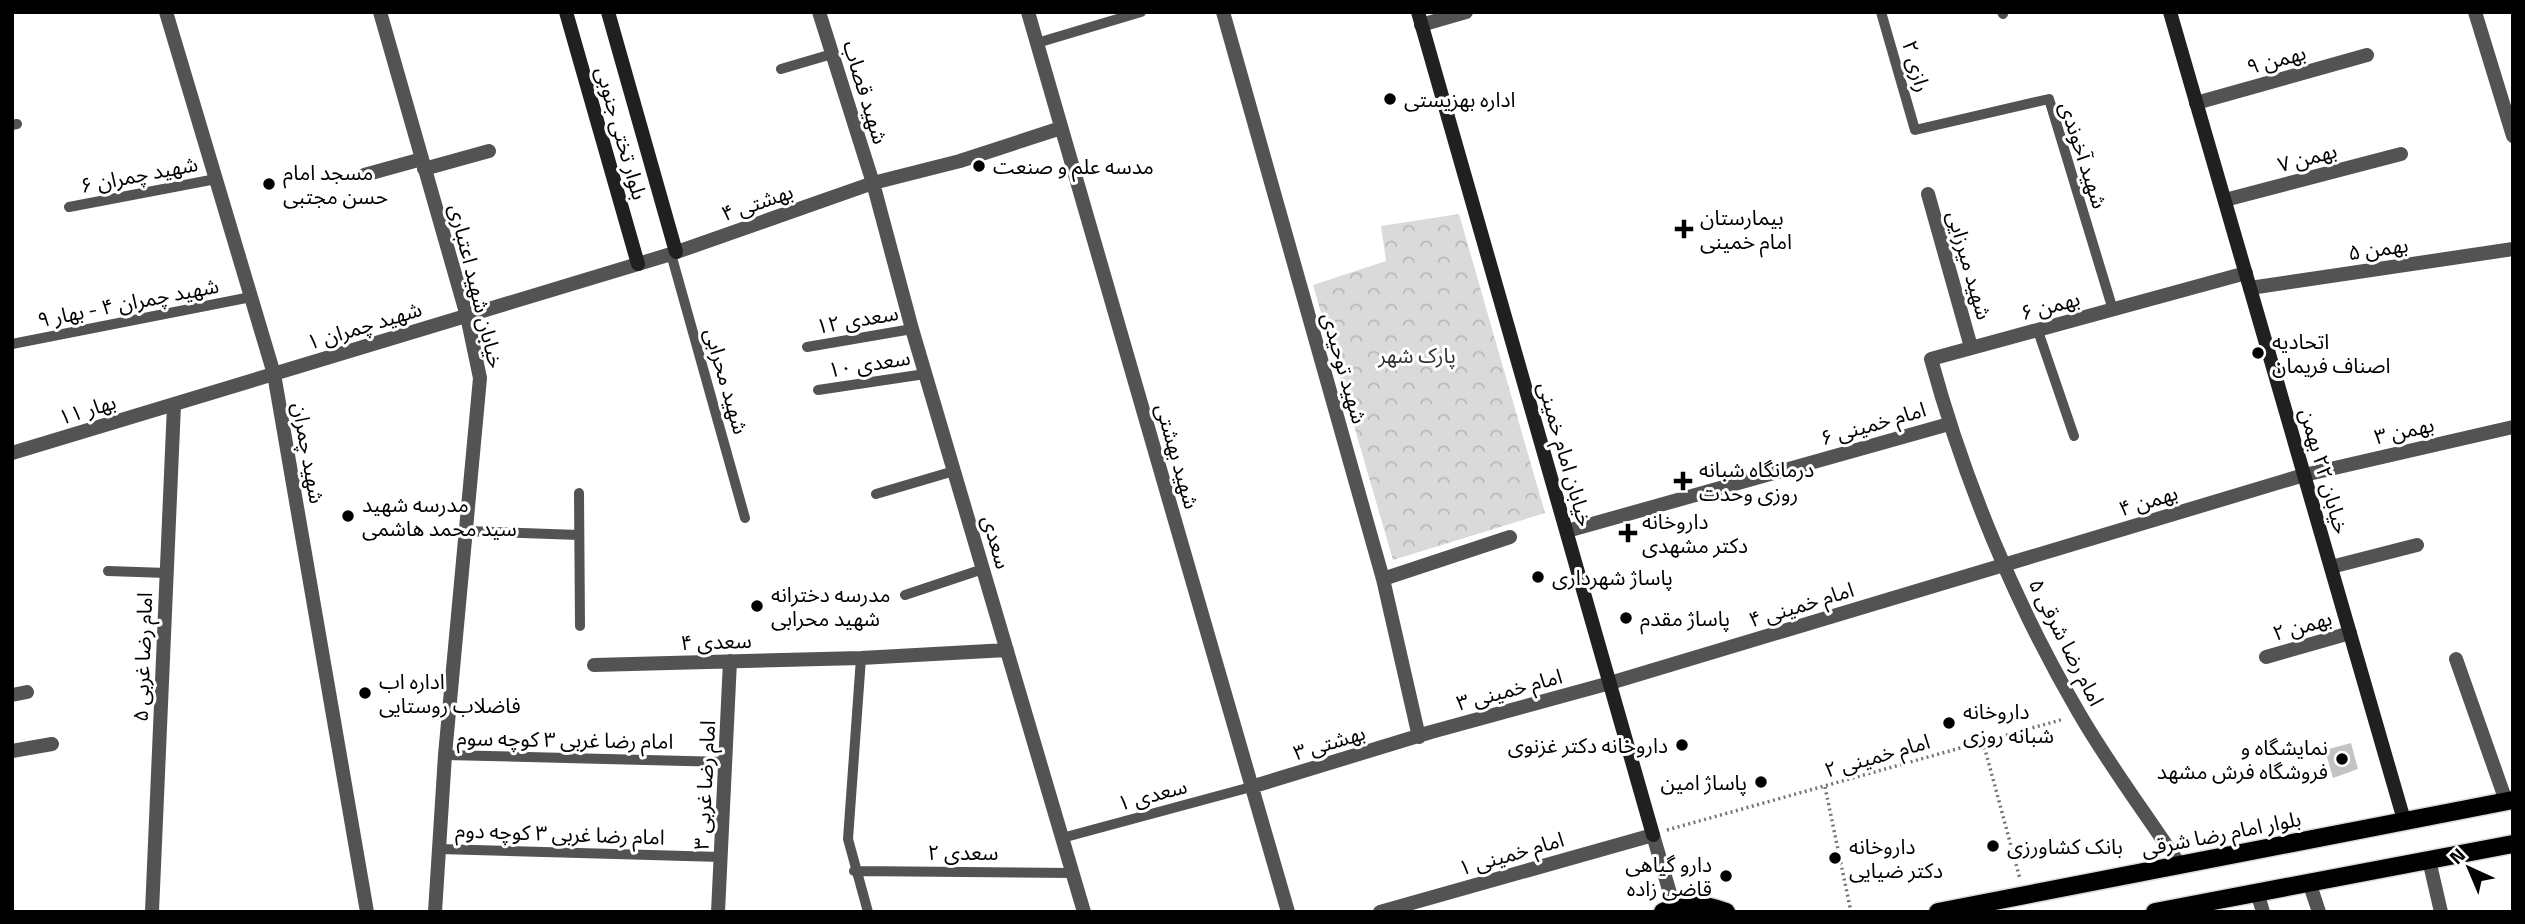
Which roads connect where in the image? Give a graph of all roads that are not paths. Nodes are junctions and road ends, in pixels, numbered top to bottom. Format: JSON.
{"nodes":[{"id":1,"x":166,"y":12,"type":"edge"},
{"id":2,"x":380,"y":12,"type":"edge"},
{"id":3,"x":566,"y":12,"type":"edge"},
{"id":4,"x":608,"y":12,"type":"edge"},
{"id":5,"x":820,"y":12,"type":"edge"},
{"id":6,"x":1028,"y":12,"type":"edge"},
{"id":7,"x":1140,"y":12,"type":"edge"},
{"id":8,"x":1223,"y":12,"type":"edge"},
{"id":9,"x":1466,"y":12,"type":"edge"},
{"id":10,"x":1881,"y":12,"type":"edge"},
{"id":11,"x":2170,"y":12,"type":"edge"},
{"id":12,"x":2475,"y":12,"type":"edge"},
{"id":13,"x":1420,"y":19,"type":"edge"},
{"id":14,"x":1037,"y":43,"type":"junction"},
{"id":15,"x":832,"y":54,"type":"junction"},
{"id":16,"x":2367,"y":55,"type":"dead end"},
{"id":17,"x":781,"y":69,"type":"dead end"},
{"id":18,"x":2196,"y":103,"type":"junction"},
{"id":19,"x":1061,"y":128,"type":"junction"},
{"id":20,"x":1915,"y":130,"type":"joint"},
{"id":21,"x":2512,"y":134,"type":"edge"},
{"id":22,"x":489,"y":151,"type":"dead end"},
{"id":23,"x":2401,"y":154,"type":"dead end"},
{"id":24,"x":423,"y":164,"type":"junction"},
{"id":25,"x":365,"y":174,"type":"dead end"},
{"id":26,"x":216,"y":179,"type":"junction"},
{"id":27,"x":873,"y":183,"type":"junction"},
{"id":28,"x":1928,"y":194,"type":"dead end"},
{"id":29,"x":2225,"y":201,"type":"junction"},
{"id":30,"x":69,"y":207,"type":"dead end"},
{"id":31,"x":2513,"y":249,"type":"edge"},
{"id":32,"x":673,"y":253,"type":"junction"},
{"id":33,"x":638,"y":264,"type":"junction"},
{"id":34,"x":2246,"y":273,"type":"junction"},
{"id":35,"x":2250,"y":288,"type":"junction"},
{"id":36,"x":251,"y":297,"type":"junction"},
{"id":37,"x":2113,"y":310,"type":"junction"},
{"id":38,"x":467,"y":316,"type":"junction"},
{"id":39,"x":912,"y":329,"type":"junction"},
{"id":40,"x":2038,"y":331,"type":"junction"},
{"id":41,"x":12,"y":344,"type":"edge"},
{"id":42,"x":807,"y":347,"type":"dead end"},
{"id":43,"x":1971,"y":347,"type":"junction"},
{"id":44,"x":274,"y":374,"type":"junction"},
{"id":45,"x":925,"y":374,"type":"junction"},
{"id":46,"x":818,"y":390,"type":"dead end"},
{"id":47,"x":174,"y":405,"type":"junction"},
{"id":48,"x":1949,"y":424,"type":"junction"},
{"id":49,"x":2513,"y":426,"type":"edge"},
{"id":50,"x":2074,"y":436,"type":"dead end"},
{"id":51,"x":12,"y":453,"type":"edge"},
{"id":52,"x":954,"y":471,"type":"junction"},
{"id":53,"x":2304,"y":475,"type":"junction"},
{"id":54,"x":579,"y":493,"type":"dead end"},
{"id":55,"x":876,"y":494,"type":"dead end"},
{"id":56,"x":746,"y":518,"type":"dead end"},
{"id":57,"x":466,"y":531,"type":"junction"},
{"id":58,"x":1567,"y":531,"type":"junction"},
{"id":59,"x":579,"y":535,"type":"junction"},
{"id":60,"x":1510,"y":537,"type":"dead end"},
{"id":61,"x":2417,"y":545,"type":"dead end"},
{"id":62,"x":2004,"y":565,"type":"junction"},
{"id":63,"x":2331,"y":567,"type":"junction"},
{"id":64,"x":983,"y":569,"type":"junction"},
{"id":65,"x":108,"y":571,"type":"dead end"},
{"id":66,"x":167,"y":572,"type":"junction"},
{"id":67,"x":1383,"y":579,"type":"junction"},
{"id":68,"x":905,"y":595,"type":"dead end"},
{"id":69,"x":580,"y":626,"type":"dead end"},
{"id":70,"x":2350,"y":633,"type":"junction"},
{"id":71,"x":1007,"y":650,"type":"junction"},
{"id":72,"x":2266,"y":657,"type":"dead end"},
{"id":73,"x":861,"y":658,"type":"junction"},
{"id":74,"x":2456,"y":659,"type":"dead end"},
{"id":75,"x":730,"y":661,"type":"junction"},
{"id":76,"x":594,"y":665,"type":"dead end"},
{"id":77,"x":1610,"y":684,"type":"junction"},
{"id":78,"x":1419,"y":737,"type":"junction"},
{"id":79,"x":52,"y":744,"type":"dead end"},
{"id":80,"x":12,"y":751,"type":"edge"},
{"id":81,"x":445,"y":755,"type":"junction"},
{"id":82,"x":726,"y":762,"type":"junction"},
{"id":83,"x":1251,"y":787,"type":"junction"},
{"id":84,"x":2510,"y":800,"type":"edge"},
{"id":85,"x":2404,"y":820,"type":"junction"},
{"id":86,"x":1653,"y":835,"type":"junction"},
{"id":87,"x":1062,"y":838,"type":"junction"},
{"id":88,"x":2513,"y":844,"type":"edge"},
{"id":89,"x":439,"y":849,"type":"junction"},
{"id":90,"x":721,"y":857,"type":"junction"},
{"id":91,"x":2429,"y":860,"type":"junction"},
{"id":92,"x":2179,"y":864,"type":"junction"},
{"id":93,"x":854,"y":871,"type":"junction"},
{"id":94,"x":1072,"y":873,"type":"junction"},
{"id":95,"x":2309,"y":882,"type":"junction"},
{"id":96,"x":2257,"y":892,"type":"junction"},
{"id":97,"x":2202,"y":907,"type":"edge"},
{"id":98,"x":1669,"y":909,"type":"edge"},
{"id":99,"x":152,"y":912,"type":"edge"},
{"id":100,"x":367,"y":912,"type":"edge"},
{"id":101,"x":435,"y":912,"type":"edge"},
{"id":102,"x":718,"y":912,"type":"edge"},
{"id":103,"x":868,"y":912,"type":"edge"},
{"id":104,"x":1084,"y":912,"type":"edge"},
{"id":105,"x":1287,"y":912,"type":"edge"},
{"id":106,"x":1380,"y":912,"type":"edge"},
{"id":107,"x":1726,"y":912,"type":"edge"},
{"id":108,"x":1938,"y":912,"type":"edge"},
{"id":109,"x":2155,"y":912,"type":"edge"},
{"id":110,"x":2263,"y":912,"type":"edge"},
{"id":111,"x":2319,"y":912,"type":"edge"},
{"id":112,"x":2441,"y":912,"type":"edge"}],
"edges":[{"from":1,"to":26,"type":"street","name":"شهید چمران"},
{"from":2,"to":24,"type":"street","name":"خیابان شهید اعتباری"},
{"from":3,"to":33,"type":"street","name":"بلوار تختی جنوبی"},
{"from":4,"to":32,"type":"street","name":"بلوار تختی جنوبی"},
{"from":5,"to":15,"type":"street","name":"شهید قصاب"},
{"from":6,"to":14,"type":"street","name":"شهید بهشتی"},
{"from":7,"to":14,"type":"lane"},
{"from":8,"to":67,"type":"street","name":"شهید توحیدی"},
{"from":9,"to":13,"type":"street"},
{"from":10,"to":20,"type":"lane","name":"رازی ۲"},
{"from":11,"to":18,"type":"street","name":"خیابان ۲۲ بهمن"},
{"from":12,"to":21,"type":"street"},
{"from":13,"to":58,"type":"street","name":"خیابان امام خمینی"},
{"from":14,"to":19,"type":"street","name":"شهید بهشتی"},
{"from":15,"to":17,"type":"lane"},
{"from":15,"to":27,"type":"street","name":"شهید قصاب"},
{"from":16,"to":18,"type":"street","name":"بهمن ۹"},
{"from":18,"to":29,"type":"street","name":"خیابان ۲۲ بهمن"},
{"from":19,"to":27,"type":"street","name":"بهشتی ۴"},
{"from":19,"to":83,"type":"street","name":"شهید بهشتی"},
{"from":20,"to":37,"type":"lane","name":"شهید آخوندی"},
{"from":22,"to":24,"type":"street"},
{"from":23,"to":29,"type":"street","name":"بهمن ۷"},
{"from":24,"to":25,"type":"street"},
{"from":24,"to":38,"type":"street","name":"خیابان شهید اعتباری"},
{"from":26,"to":30,"type":"lane","name":"شهید چمران ۶"},
{"from":26,"to":36,"type":"street","name":"شهید چمران"},
{"from":27,"to":32,"type":"street","name":"بهشتی ۴"},
{"from":27,"to":39,"type":"street","name":"سعدی"},
{"from":28,"to":43,"type":"street","name":"شهید میرزایی"},
{"from":29,"to":34,"type":"street","name":"خیابان ۲۲ بهمن"},
{"from":31,"to":35,"type":"street","name":"بهمن ۵"},
{"from":32,"to":33,"type":"street","name":"بهشتی ۴"},
{"from":32,"to":56,"type":"lane","name":"شهید محرابی"},
{"from":33,"to":38,"type":"street","name":"بهشتی ۴"},
{"from":34,"to":35,"type":"street","name":"خیابان ۲۲ بهمن"},
{"from":34,"to":37,"type":"street","name":"بهمن ۶"},
{"from":35,"to":53,"type":"street","name":"خیابان ۲۲ بهمن"},
{"from":36,"to":41,"type":"lane","name":"شهید چمران ۴ - بهار ۹"},
{"from":36,"to":44,"type":"street","name":"شهید چمران"},
{"from":37,"to":40,"type":"street","name":"بهمن ۶"},
{"from":38,"to":44,"type":"street","name":"شهید چمران ۱"},
{"from":38,"to":57,"type":"street","name":"خیابان شهید اعتباری"},
{"from":39,"to":42,"type":"lane","name":"سعدی ۱۲"},
{"from":39,"to":45,"type":"street","name":"سعدی"},
{"from":40,"to":43,"type":"street","name":"بهمن ۶"},
{"from":40,"to":50,"type":"lane"},
{"from":43,"to":48,"type":"street","name":"بهمن ۶"},
{"from":44,"to":47,"type":"street","name":"شهید چمران ۱"},
{"from":44,"to":100,"type":"street","name":"شهید چمران"},
{"from":45,"to":46,"type":"lane","name":"سعدی ۱۰"},
{"from":45,"to":52,"type":"street","name":"سعدی"},
{"from":47,"to":51,"type":"street","name":"بهار ۱۱"},
{"from":47,"to":66,"type":"street","name":"امام رضا غربی ۵"},
{"from":48,"to":58,"type":"street","name":"امام خمینی ۶"},
{"from":48,"to":62,"type":"street","name":"امام رضا شرقی ۵"},
{"from":49,"to":53,"type":"street","name":"بهمن ۳"},
{"from":52,"to":55,"type":"lane"},
{"from":52,"to":64,"type":"street","name":"سعدی"},
{"from":53,"to":62,"type":"street","name":"بهمن ۴"},
{"from":53,"to":63,"type":"street","name":"خیابان ۲۲ بهمن"},
{"from":54,"to":59,"type":"lane"},
{"from":57,"to":59,"type":"lane"},
{"from":57,"to":81,"type":"street","name":"خیابان شهید اعتباری"},
{"from":58,"to":77,"type":"street","name":"خیابان امام خمینی"},
{"from":59,"to":69,"type":"lane"},
{"from":60,"to":67,"type":"street"},
{"from":61,"to":63,"type":"street"},
{"from":62,"to":77,"type":"street","name":"امام خمینی ۴"},
{"from":62,"to":92,"type":"street","name":"امام رضا شرقی ۵"},
{"from":63,"to":70,"type":"street","name":"خیابان ۲۲ بهمن"},
{"from":64,"to":68,"type":"lane"},
{"from":64,"to":71,"type":"street","name":"سعدی"},
{"from":65,"to":66,"type":"lane"},
{"from":66,"to":99,"type":"street","name":"امام رضا غربی ۵"},
{"from":67,"to":78,"type":"street","name":"شهید توحیدی"},
{"from":70,"to":72,"type":"street","name":"بهمن ۲"},
{"from":70,"to":85,"type":"street","name":"خیابان ۲۲ بهمن"},
{"from":71,"to":73,"type":"street","name":"سعدی ۴"},
{"from":71,"to":87,"type":"street","name":"سعدی"},
{"from":73,"to":75,"type":"street","name":"سعدی ۴"},
{"from":73,"to":93,"type":"lane"},
{"from":74,"to":84,"type":"street"},
{"from":75,"to":76,"type":"street","name":"سعدی ۴"},
{"from":75,"to":82,"type":"street","name":"امام رضا غربی ۳"},
{"from":77,"to":78,"type":"street","name":"امام خمینی ۳"},
{"from":77,"to":86,"type":"street","name":"خیابان امام خمینی"},
{"from":78,"to":83,"type":"street","name":"بهشتی ۳"},
{"from":79,"to":80,"type":"street"},
{"from":81,"to":82,"type":"lane","name":"امام رضا غربی ۳ کوچه سوم"},
{"from":81,"to":89,"type":"street","name":"خیابان شهید اعتباری"},
{"from":82,"to":90,"type":"street","name":"امام رضا غربی ۳"},
{"from":83,"to":87,"type":"lane","name":"سعدی ۱"},
{"from":83,"to":105,"type":"street","name":"شهید بهشتی"},
{"from":84,"to":85,"type":"main road","name":"بلوار امام رضا شرقی"},
{"from":85,"to":92,"type":"main road","name":"بلوار امام رضا شرقی"},
{"from":86,"to":98,"type":"street","name":"خیابان امام خمینی"},
{"from":86,"to":106,"type":"street","name":"امام خمینی ۱"},
{"from":87,"to":94,"type":"street","name":"سعدی"},
{"from":88,"to":91,"type":"main road"},
{"from":89,"to":90,"type":"lane","name":"امام رضا غربی ۳ کوچه دوم"},
{"from":89,"to":101,"type":"street","name":"خیابان شهید اعتباری"},
{"from":90,"to":102,"type":"street","name":"امام رضا غربی ۳"},
{"from":91,"to":95,"type":"main road"},
{"from":91,"to":112,"type":"street"},
{"from":92,"to":108,"type":"main road","name":"بلوار امام رضا شرقی"},
{"from":93,"to":94,"type":"lane","name":"سعدی ۲"},
{"from":93,"to":103,"type":"lane"},
{"from":94,"to":104,"type":"street","name":"سعدی"},
{"from":95,"to":96,"type":"main road"},
{"from":95,"to":111,"type":"street"},
{"from":96,"to":97,"type":"main road"},
{"from":96,"to":110,"type":"street"},
{"from":97,"to":109,"type":"main road"},
{"from":98,"to":107,"type":"main road"}]}
